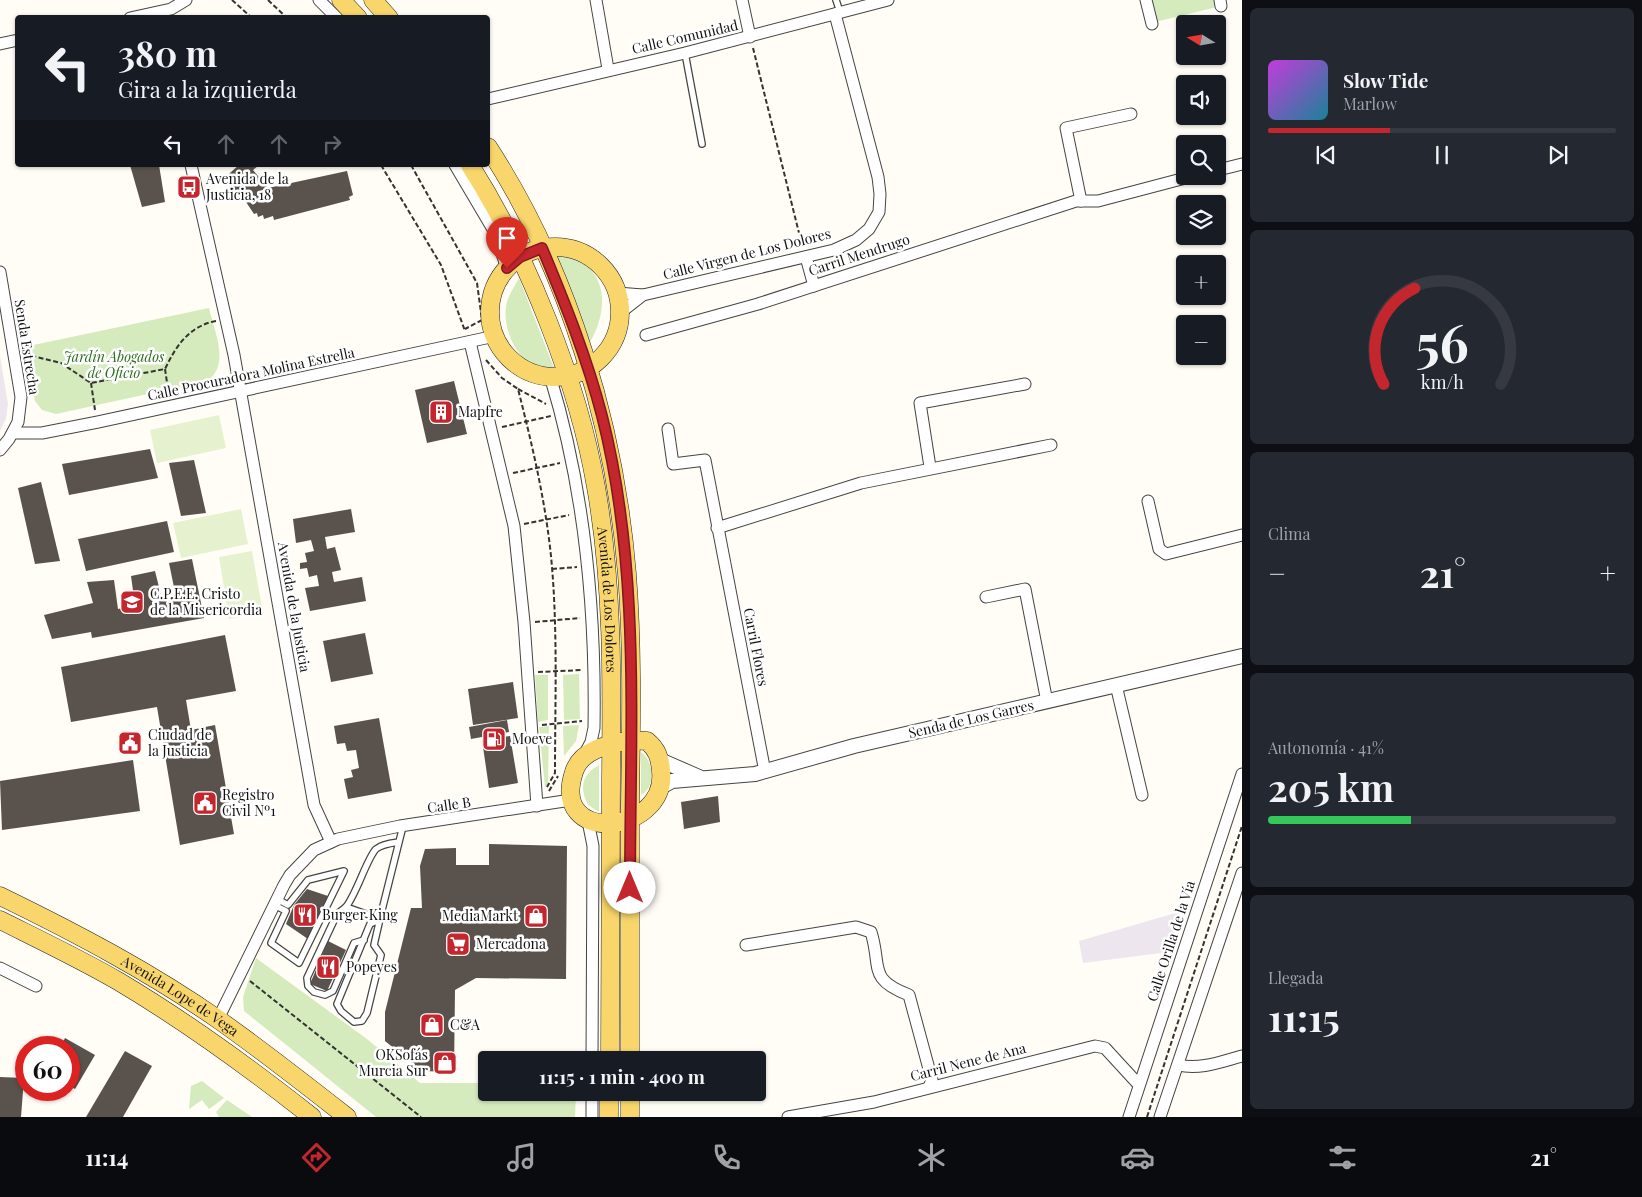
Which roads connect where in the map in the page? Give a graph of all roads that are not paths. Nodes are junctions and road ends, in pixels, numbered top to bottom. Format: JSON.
{"nodes":[{"id":1,"x":186,"y":0,"type":"edge"},
{"id":2,"x":319,"y":0,"type":"edge"},
{"id":3,"x":341,"y":0,"type":"edge"},
{"id":4,"x":373,"y":0,"type":"edge"},
{"id":5,"x":596,"y":0,"type":"edge"},
{"id":6,"x":742,"y":0,"type":"edge"},
{"id":7,"x":836,"y":0,"type":"edge"},
{"id":8,"x":888,"y":0,"type":"edge"},
{"id":9,"x":1146,"y":0,"type":"edge"},
{"id":10,"x":838,"y":13,"type":"junction"},
{"id":11,"x":157,"y":15,"type":"edge"},
{"id":12,"x":334,"y":15,"type":"edge"},
{"id":13,"x":355,"y":15,"type":"edge"},
{"id":14,"x":386,"y":15,"type":"edge"},
{"id":15,"x":1152,"y":24,"type":"dead end"},
{"id":16,"x":750,"y":37,"type":"junction"},
{"id":17,"x":15,"y":41,"type":"edge"},
{"id":18,"x":0,"y":44,"type":"edge"},
{"id":19,"x":685,"y":53,"type":"junction"},
{"id":20,"x":608,"y":70,"type":"junction"},
{"id":21,"x":490,"y":99,"type":"edge"},
{"id":22,"x":1131,"y":114,"type":"dead end"},
{"id":23,"x":702,"y":144,"type":"dead end"},
{"id":24,"x":490,"y":150,"type":"edge"},
{"id":25,"x":1242,"y":164,"type":"edge"},
{"id":26,"x":191,"y":167,"type":"edge"},
{"id":27,"x":456,"y":167,"type":"edge"},
{"id":28,"x":471,"y":167,"type":"edge"},
{"id":29,"x":1226,"y":168,"type":"edge"},
{"id":30,"x":1176,"y":181,"type":"edge"},
{"id":31,"x":1081,"y":201,"type":"junction"},
{"id":32,"x":542,"y":248,"type":"junction"},
{"id":33,"x":806,"y":257,"type":"junction"},
{"id":34,"x":513,"y":263,"type":"junction"},
{"id":35,"x":0,"y":272,"type":"edge"},
{"id":36,"x":814,"y":286,"type":"junction"},
{"id":37,"x":617,"y":293,"type":"junction"},
{"id":38,"x":643,"y":295,"type":"junction"},
{"id":39,"x":620,"y":313,"type":"junction"},
{"id":40,"x":646,"y":335,"type":"dead end"},
{"id":41,"x":495,"y":336,"type":"junction"},
{"id":42,"x":470,"y":342,"type":"junction"},
{"id":43,"x":588,"y":368,"type":"junction"},
{"id":44,"x":559,"y":376,"type":"junction"},
{"id":45,"x":1025,"y":384,"type":"dead end"},
{"id":46,"x":240,"y":392,"type":"junction"},
{"id":47,"x":668,"y":430,"type":"dead end"},
{"id":48,"x":13,"y":433,"type":"junction"},
{"id":49,"x":1051,"y":445,"type":"dead end"},
{"id":50,"x":0,"y":450,"type":"edge"},
{"id":51,"x":930,"y":467,"type":"junction"},
{"id":52,"x":1148,"y":501,"type":"dead end"},
{"id":53,"x":717,"y":528,"type":"junction"},
{"id":54,"x":1242,"y":535,"type":"edge"},
{"id":55,"x":986,"y":597,"type":"dead end"},
{"id":56,"x":1242,"y":656,"type":"edge"},
{"id":57,"x":1116,"y":685,"type":"junction"},
{"id":58,"x":1047,"y":702,"type":"junction"},
{"id":59,"x":631,"y":740,"type":"junction"},
{"id":60,"x":611,"y":744,"type":"junction"},
{"id":61,"x":581,"y":759,"type":"junction"},
{"id":62,"x":660,"y":760,"type":"junction"},
{"id":63,"x":765,"y":772,"type":"junction"},
{"id":64,"x":1242,"y":774,"type":"edge"},
{"id":65,"x":700,"y":777,"type":"junction"},
{"id":66,"x":661,"y":786,"type":"junction"},
{"id":67,"x":1142,"y":795,"type":"dead end"},
{"id":68,"x":572,"y":800,"type":"junction"},
{"id":69,"x":537,"y":806,"type":"junction"},
{"id":70,"x":630,"y":819,"type":"junction"},
{"id":71,"x":588,"y":821,"type":"junction"},
{"id":72,"x":611,"y":822,"type":"junction"},
{"id":73,"x":403,"y":826,"type":"junction"},
{"id":74,"x":331,"y":842,"type":"junction"},
{"id":75,"x":399,"y":842,"type":"junction"},
{"id":76,"x":1242,"y":873,"type":"edge"},
{"id":77,"x":1239,"y":891,"type":"edge"},
{"id":78,"x":0,"y":896,"type":"edge"},
{"id":79,"x":275,"y":902,"type":"junction"},
{"id":80,"x":346,"y":907,"type":"junction"},
{"id":81,"x":381,"y":919,"type":"junction"},
{"id":82,"x":0,"y":920,"type":"edge"},
{"id":83,"x":364,"y":940,"type":"junction"},
{"id":84,"x":746,"y":945,"type":"dead end"},
{"id":85,"x":0,"y":968,"type":"edge"},
{"id":86,"x":36,"y":986,"type":"dead end"},
{"id":87,"x":218,"y":1019,"type":"junction"},
{"id":88,"x":592,"y":1051,"type":"edge"},
{"id":89,"x":610,"y":1051,"type":"edge"},
{"id":90,"x":630,"y":1051,"type":"edge"},
{"id":91,"x":1242,"y":1056,"type":"edge"},
{"id":92,"x":1178,"y":1065,"type":"junction"},
{"id":93,"x":1139,"y":1085,"type":"junction"},
{"id":94,"x":929,"y":1087,"type":"junction"},
{"id":95,"x":592,"y":1101,"type":"edge"},
{"id":96,"x":609,"y":1101,"type":"edge"},
{"id":97,"x":630,"y":1101,"type":"edge"},
{"id":98,"x":312,"y":1117,"type":"edge"},
{"id":99,"x":346,"y":1117,"type":"edge"},
{"id":100,"x":592,"y":1117,"type":"edge"},
{"id":101,"x":609,"y":1117,"type":"edge"},
{"id":102,"x":630,"y":1117,"type":"edge"},
{"id":103,"x":788,"y":1117,"type":"edge"},
{"id":104,"x":1129,"y":1117,"type":"edge"},
{"id":105,"x":1160,"y":1117,"type":"edge"}],
"edges":[{"from":1,"to":11,"type":"street"},
{"from":2,"to":12,"type":"street"},
{"from":3,"to":13,"type":"main road"},
{"from":4,"to":14,"type":"main road"},
{"from":5,"to":20,"type":"street"},
{"from":6,"to":16,"type":"street"},
{"from":7,"to":10,"type":"lane"},
{"from":8,"to":10,"type":"street","name":"Calle Comunidad"},
{"from":9,"to":15,"type":"street"},
{"from":10,"to":16,"type":"street","name":"Calle Comunidad"},
{"from":10,"to":33,"type":"street","name":"Calle Virgen de Los Dolores"},
{"from":16,"to":19,"type":"street","name":"Calle Comunidad"},
{"from":17,"to":18,"type":"street"},
{"from":19,"to":20,"type":"street","name":"Calle Comunidad"},
{"from":19,"to":23,"type":"lane"},
{"from":20,"to":21,"type":"street","name":"Calle Comunidad"},
{"from":22,"to":31,"type":"street"},
{"from":24,"to":32,"type":"main road","name":"Avenida de Los Dolores"},
{"from":25,"to":29,"type":"street"},
{"from":26,"to":46,"type":"street","name":"Avenida de la Justicia"},
{"from":27,"to":34,"type":"street"},
{"from":28,"to":34,"type":"main road","name":"Avenida de Los Dolores"},
{"from":30,"to":31,"type":"street","name":"Carril Mendrugo"},
{"from":31,"to":36,"type":"street","name":"Carril Mendrugo"},
{"from":32,"to":34,"type":"main road"},
{"from":32,"to":37,"type":"main road"},
{"from":32,"to":43,"type":"main road","name":"Avenida de Los Dolores"},
{"from":33,"to":36,"type":"street"},
{"from":33,"to":38,"type":"street","name":"Calle Virgen de Los Dolores"},
{"from":34,"to":41,"type":"main road"},
{"from":34,"to":44,"type":"main road","name":"Avenida de Los Dolores"},
{"from":35,"to":48,"type":"street","name":"Senda Estrecha"},
{"from":36,"to":40,"type":"street","name":"Carril Mendrugo"},
{"from":37,"to":38,"type":"street","name":"Calle Virgen de Los Dolores"},
{"from":37,"to":39,"type":"main road"},
{"from":38,"to":39,"type":"street","name":"Calle Virgen de Los Dolores"},
{"from":39,"to":43,"type":"main road"},
{"from":41,"to":42,"type":"street","name":"Calle Procuradora Molina Estrella"},
{"from":41,"to":44,"type":"main road"},
{"from":42,"to":46,"type":"street","name":"Calle Procuradora Molina Estrella"},
{"from":42,"to":69,"type":"street"},
{"from":43,"to":44,"type":"main road"},
{"from":43,"to":59,"type":"main road","name":"Avenida de Los Dolores"},
{"from":44,"to":60,"type":"main road","name":"Avenida de Los Dolores"},
{"from":44,"to":61,"type":"street"},
{"from":45,"to":51,"type":"street"},
{"from":46,"to":48,"type":"street","name":"Calle Procuradora Molina Estrella"},
{"from":46,"to":74,"type":"street","name":"Avenida de la Justicia"},
{"from":47,"to":53,"type":"street","name":"Carril Flores"},
{"from":48,"to":50,"type":"street","name":"Senda Estrecha"},
{"from":49,"to":51,"type":"street"},
{"from":51,"to":53,"type":"street"},
{"from":52,"to":54,"type":"street"},
{"from":53,"to":63,"type":"street","name":"Carril Flores"},
{"from":55,"to":58,"type":"street"},
{"from":56,"to":57,"type":"street","name":"Senda de Los Garres"},
{"from":57,"to":58,"type":"street","name":"Senda de Los Garres"},
{"from":57,"to":67,"type":"street"},
{"from":58,"to":63,"type":"street","name":"Senda de Los Garres"},
{"from":59,"to":60,"type":"main road"},
{"from":59,"to":62,"type":"main road"},
{"from":59,"to":70,"type":"main road","name":"Avenida de Los Dolores"},
{"from":60,"to":61,"type":"main road"},
{"from":60,"to":72,"type":"main road","name":"Avenida de Los Dolores"},
{"from":61,"to":68,"type":"main road"},
{"from":62,"to":65,"type":"street"},
{"from":62,"to":66,"type":"main road"},
{"from":63,"to":65,"type":"street","name":"Senda de Los Garres"},
{"from":64,"to":93,"type":"street","name":"Calle Orilla de la Vía"},
{"from":65,"to":66,"type":"street","name":"Senda de Los Garres"},
{"from":66,"to":70,"type":"main road"},
{"from":68,"to":69,"type":"street","name":"Calle B"},
{"from":68,"to":71,"type":"main road"},
{"from":69,"to":73,"type":"street","name":"Calle B"},
{"from":70,"to":72,"type":"main road"},
{"from":70,"to":90,"type":"main road","name":"Avenida de Los Dolores"},
{"from":71,"to":72,"type":"main road"},
{"from":71,"to":88,"type":"street"},
{"from":72,"to":89,"type":"main road","name":"Avenida de Los Dolores"},
{"from":73,"to":74,"type":"street","name":"Calle B"},
{"from":73,"to":75,"type":"lane"},
{"from":74,"to":79,"type":"street"},
{"from":75,"to":80,"type":"lane"},
{"from":75,"to":81,"type":"lane"},
{"from":76,"to":77,"type":"street"},
{"from":77,"to":92,"type":"street"},
{"from":78,"to":87,"type":"main road","name":"Avenida Lope de Vega"},
{"from":79,"to":79,"type":"lane"},
{"from":79,"to":87,"type":"street"},
{"from":80,"to":81,"type":"lane"},
{"from":80,"to":83,"type":"lane"},
{"from":81,"to":83,"type":"lane"},
{"from":81,"to":83,"type":"lane"},
{"from":82,"to":98,"type":"main road","name":"Avenida Lope de Vega"},
{"from":84,"to":94,"type":"street"},
{"from":85,"to":86,"type":"street"},
{"from":87,"to":99,"type":"main road","name":"Avenida Lope de Vega"},
{"from":91,"to":92,"type":"street"},
{"from":92,"to":105,"type":"street"},
{"from":93,"to":94,"type":"street","name":"Carril Nene de Ana"},
{"from":93,"to":104,"type":"street","name":"Calle Orilla de la Vía"},
{"from":94,"to":103,"type":"street","name":"Carril Nene de Ana"},
{"from":95,"to":100,"type":"street"},
{"from":96,"to":101,"type":"main road"},
{"from":97,"to":102,"type":"main road"}]}
